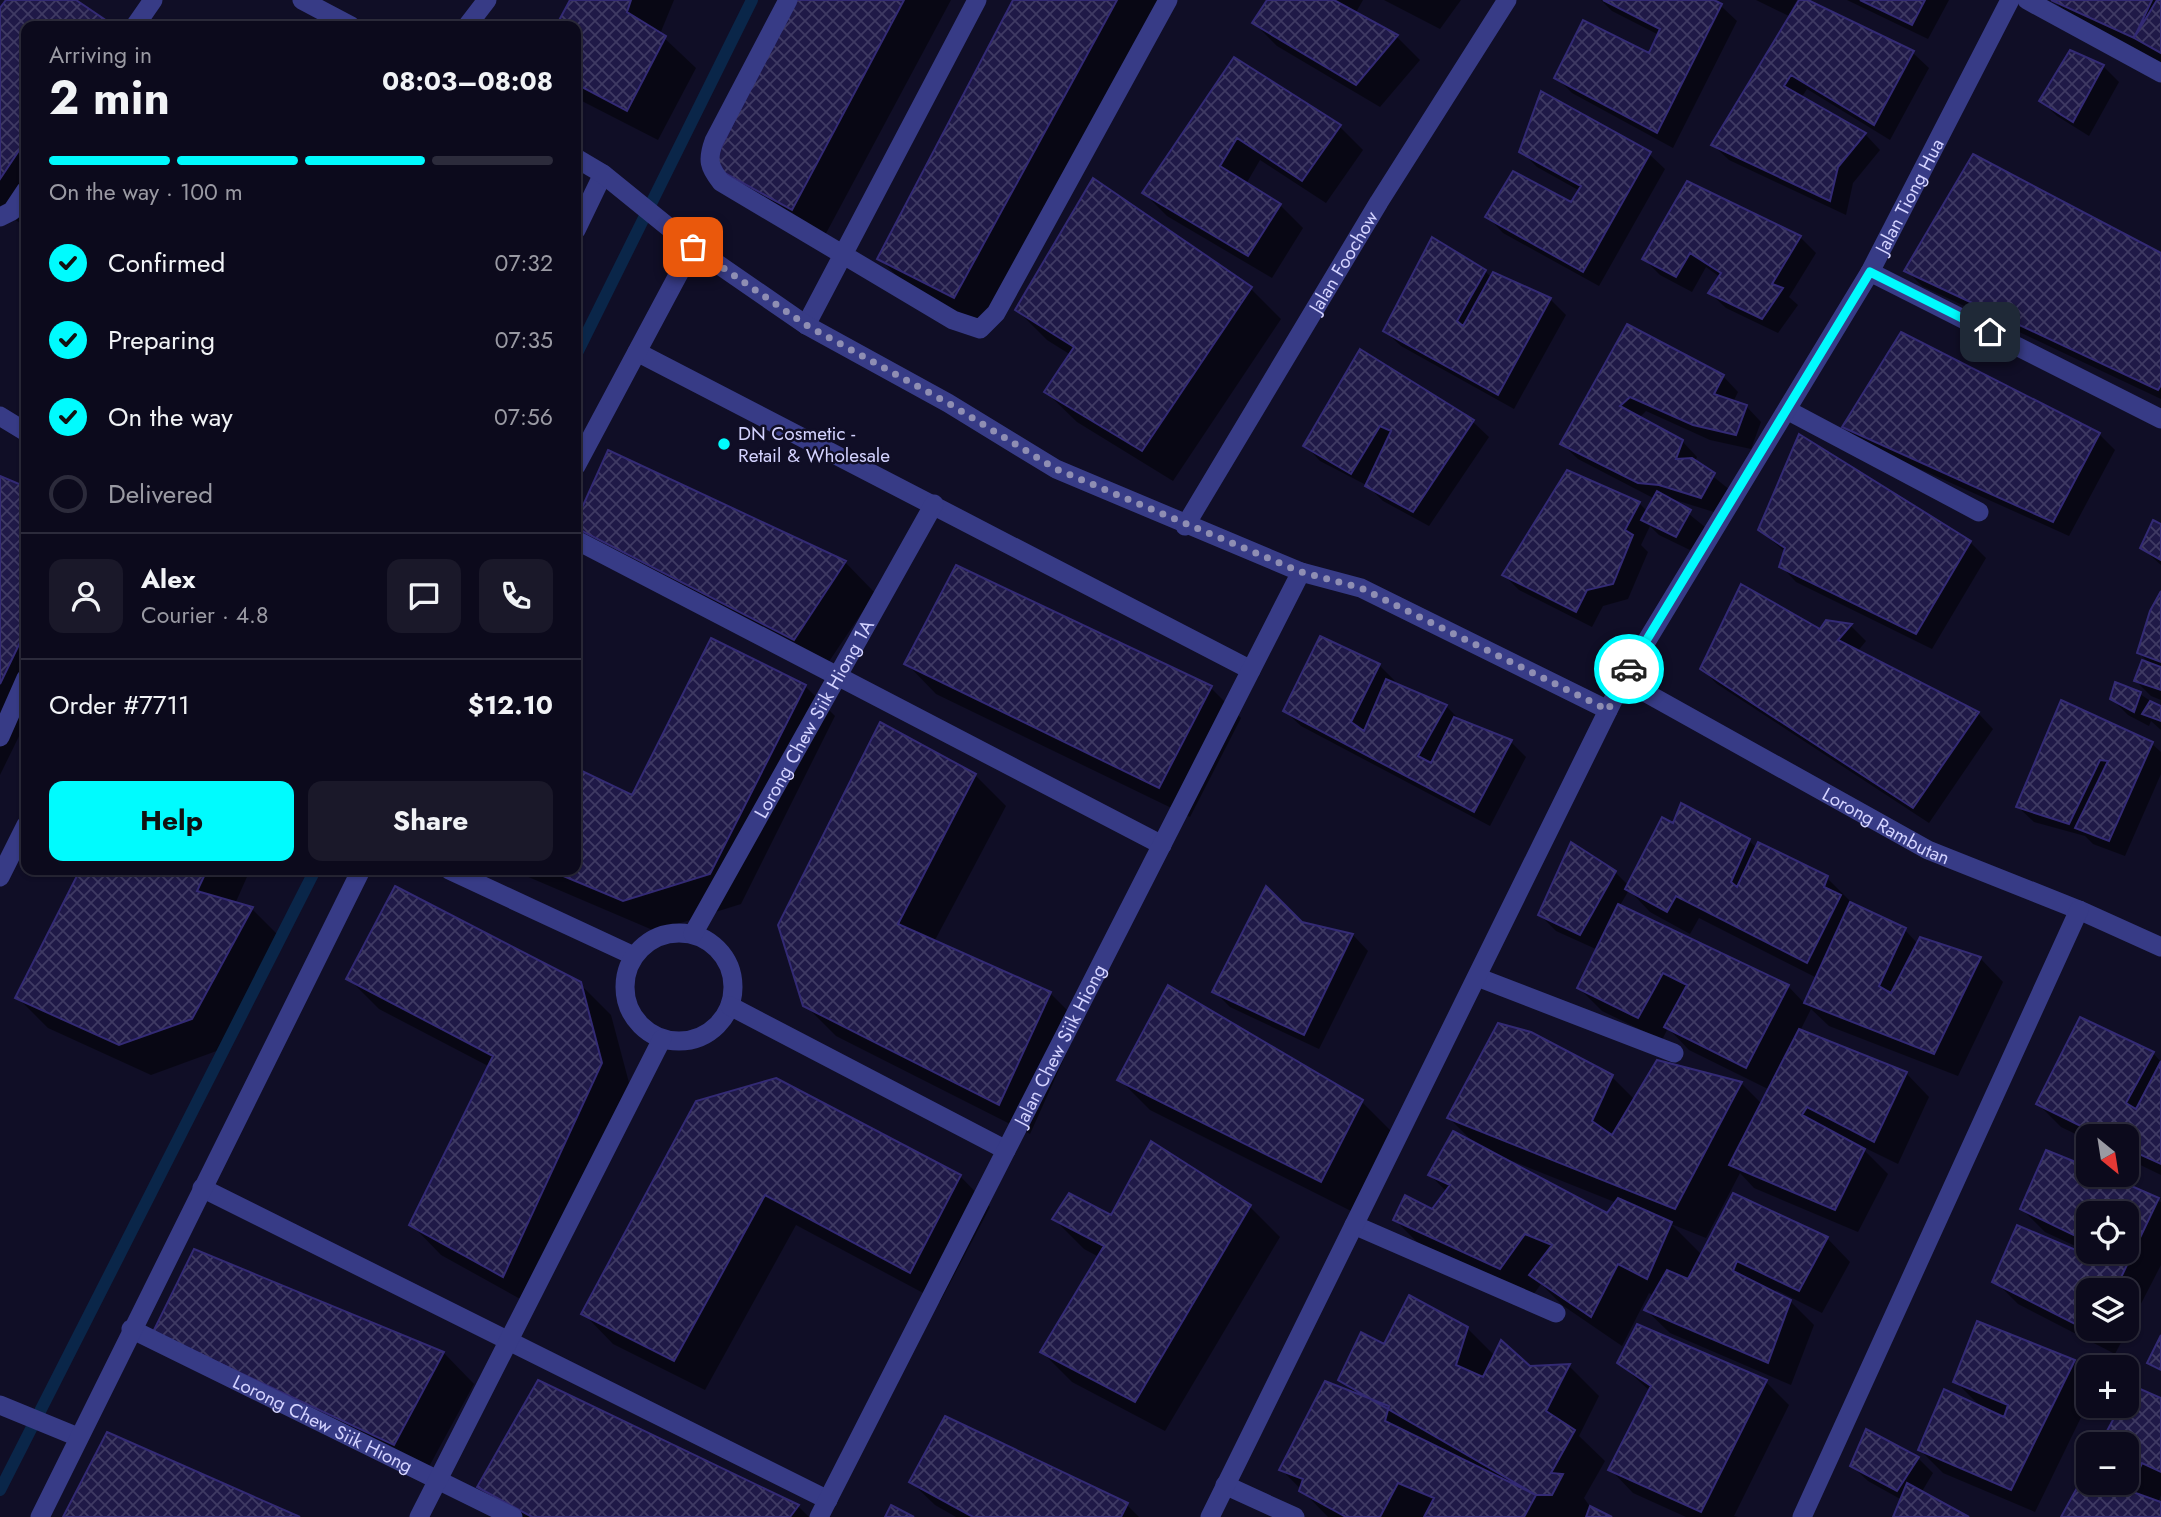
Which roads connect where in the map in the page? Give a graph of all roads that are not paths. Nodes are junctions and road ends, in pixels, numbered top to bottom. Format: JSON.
{"nodes":[{"id":1,"x":153,"y":0,"type":"edge"},
{"id":2,"x":302,"y":0,"type":"edge"},
{"id":3,"x":487,"y":0,"type":"edge"},
{"id":4,"x":788,"y":0,"type":"edge"},
{"id":5,"x":977,"y":0,"type":"edge"},
{"id":6,"x":1168,"y":0,"type":"edge"},
{"id":7,"x":1507,"y":0,"type":"edge"},
{"id":8,"x":2010,"y":0,"type":"edge"},
{"id":9,"x":2027,"y":0,"type":"edge"},
{"id":10,"x":138,"y":21,"type":"edge"},
{"id":11,"x":342,"y":21,"type":"edge"},
{"id":12,"x":471,"y":21,"type":"edge"},
{"id":13,"x":2161,"y":73,"type":"edge"},
{"id":14,"x":581,"y":161,"type":"edge"},
{"id":15,"x":608,"y":178,"type":"junction"},
{"id":16,"x":21,"y":198,"type":"edge"},
{"id":17,"x":0,"y":217,"type":"edge"},
{"id":18,"x":581,"y":222,"type":"edge"},
{"id":19,"x":693,"y":247,"type":"junction"},
{"id":20,"x":843,"y":254,"type":"junction"},
{"id":21,"x":1870,"y":272,"type":"junction"},
{"id":22,"x":806,"y":325,"type":"junction"},
{"id":23,"x":637,"y":352,"type":"junction"},
{"id":24,"x":1787,"y":410,"type":"junction"},
{"id":25,"x":0,"y":416,"type":"edge"},
{"id":26,"x":2161,"y":419,"type":"edge"},
{"id":27,"x":21,"y":429,"type":"edge"},
{"id":28,"x":581,"y":457,"type":"edge"},
{"id":29,"x":934,"y":504,"type":"junction"},
{"id":30,"x":1979,"y":512,"type":"dead end"},
{"id":31,"x":1185,"y":526,"type":"junction"},
{"id":32,"x":581,"y":543,"type":"edge"},
{"id":33,"x":1301,"y":572,"type":"junction"},
{"id":34,"x":1251,"y":670,"type":"junction"},
{"id":35,"x":837,"y":676,"type":"junction"},
{"id":36,"x":1623,"y":680,"type":"junction"},
{"id":37,"x":21,"y":689,"type":"edge"},
{"id":38,"x":1608,"y":710,"type":"junction"},
{"id":39,"x":0,"y":737,"type":"edge"},
{"id":40,"x":21,"y":835,"type":"edge"},
{"id":41,"x":1162,"y":845,"type":"junction"},
{"id":42,"x":358,"y":875,"type":"edge"},
{"id":43,"x":460,"y":875,"type":"edge"},
{"id":44,"x":0,"y":877,"type":"edge"},
{"id":45,"x":2079,"y":910,"type":"junction"},
{"id":46,"x":693,"y":934,"type":"junction"},
{"id":47,"x":2161,"y":947,"type":"edge"},
{"id":48,"x":634,"y":956,"type":"junction"},
{"id":49,"x":1477,"y":977,"type":"junction"},
{"id":50,"x":730,"y":1006,"type":"junction"},
{"id":51,"x":662,"y":1039,"type":"junction"},
{"id":52,"x":1674,"y":1053,"type":"dead end"},
{"id":53,"x":1006,"y":1150,"type":"junction"},
{"id":54,"x":202,"y":1188,"type":"junction"},
{"id":55,"x":1354,"y":1225,"type":"junction"},
{"id":56,"x":1556,"y":1313,"type":"dead end"},
{"id":57,"x":131,"y":1329,"type":"junction"},
{"id":58,"x":508,"y":1341,"type":"junction"},
{"id":59,"x":0,"y":1405,"type":"edge"},
{"id":60,"x":78,"y":1437,"type":"junction"},
{"id":61,"x":438,"y":1480,"type":"junction"},
{"id":62,"x":1226,"y":1485,"type":"junction"},
{"id":63,"x":824,"y":1508,"type":"edge"},
{"id":64,"x":40,"y":1517,"type":"edge"},
{"id":65,"x":419,"y":1517,"type":"edge"},
{"id":66,"x":513,"y":1517,"type":"edge"},
{"id":67,"x":1210,"y":1517,"type":"edge"},
{"id":68,"x":1295,"y":1517,"type":"edge"},
{"id":69,"x":1802,"y":1517,"type":"edge"}],
"edges":[{"from":1,"to":10,"type":"street"},
{"from":2,"to":11,"type":"street"},
{"from":3,"to":12,"type":"street"},
{"from":4,"to":20,"type":"street"},
{"from":5,"to":20,"type":"street"},
{"from":6,"to":20,"type":"street"},
{"from":7,"to":31,"type":"street","name":"Jalan Foochow"},
{"from":8,"to":21,"type":"street","name":"Jalan Tiong Hua"},
{"from":9,"to":13,"type":"street"},
{"from":14,"to":15,"type":"street"},
{"from":15,"to":18,"type":"street"},
{"from":15,"to":19,"type":"street"},
{"from":16,"to":17,"type":"street"},
{"from":19,"to":22,"type":"street"},
{"from":19,"to":23,"type":"street"},
{"from":20,"to":22,"type":"street"},
{"from":21,"to":24,"type":"street","name":"Jalan Tiong Hua"},
{"from":21,"to":26,"type":"street"},
{"from":22,"to":31,"type":"street"},
{"from":23,"to":28,"type":"street"},
{"from":23,"to":29,"type":"street"},
{"from":24,"to":30,"type":"street"},
{"from":24,"to":36,"type":"street","name":"Jalan Tiong Hua"},
{"from":25,"to":27,"type":"street"},
{"from":29,"to":34,"type":"street"},
{"from":29,"to":35,"type":"street","name":"Lorong Chew Siik Hiong 1A"},
{"from":31,"to":33,"type":"street"},
{"from":32,"to":35,"type":"street"},
{"from":33,"to":34,"type":"street","name":"Jalan Chew Siik Hiong"},
{"from":33,"to":38,"type":"street"},
{"from":34,"to":41,"type":"street","name":"Jalan Chew Siik Hiong"},
{"from":35,"to":41,"type":"street"},
{"from":35,"to":46,"type":"street","name":"Lorong Chew Siik Hiong 1A"},
{"from":36,"to":38,"type":"street","name":"Jalan Tiong Hua"},
{"from":36,"to":45,"type":"street","name":"Lorong Rambutan"},
{"from":37,"to":39,"type":"street"},
{"from":38,"to":49,"type":"street","name":"Jalan Tiong Hua"},
{"from":40,"to":44,"type":"street"},
{"from":41,"to":53,"type":"street","name":"Jalan Chew Siik Hiong"},
{"from":42,"to":54,"type":"street"},
{"from":43,"to":48,"type":"street"},
{"from":45,"to":47,"type":"street","name":"Lorong Rambutan"},
{"from":45,"to":69,"type":"street"},
{"from":46,"to":48,"type":"street"},
{"from":46,"to":50,"type":"street"},
{"from":48,"to":51,"type":"street"},
{"from":49,"to":52,"type":"street"},
{"from":49,"to":55,"type":"street","name":"Jalan Tiong Hua"},
{"from":50,"to":51,"type":"street"},
{"from":50,"to":53,"type":"street"},
{"from":51,"to":58,"type":"street"},
{"from":53,"to":63,"type":"street","name":"Jalan Chew Siik Hiong"},
{"from":54,"to":57,"type":"street"},
{"from":54,"to":58,"type":"street"},
{"from":55,"to":56,"type":"street"},
{"from":55,"to":62,"type":"street","name":"Jalan Tiong Hua"},
{"from":57,"to":60,"type":"street"},
{"from":57,"to":61,"type":"street","name":"Lorong Chew Siik Hiong"},
{"from":58,"to":61,"type":"street"},
{"from":58,"to":63,"type":"street"},
{"from":59,"to":60,"type":"street"},
{"from":60,"to":64,"type":"street"},
{"from":61,"to":65,"type":"street"},
{"from":61,"to":66,"type":"street","name":"Lorong Chew Siik Hiong"},
{"from":62,"to":67,"type":"street","name":"Jalan Tiong Hua"},
{"from":62,"to":68,"type":"street"}]}
